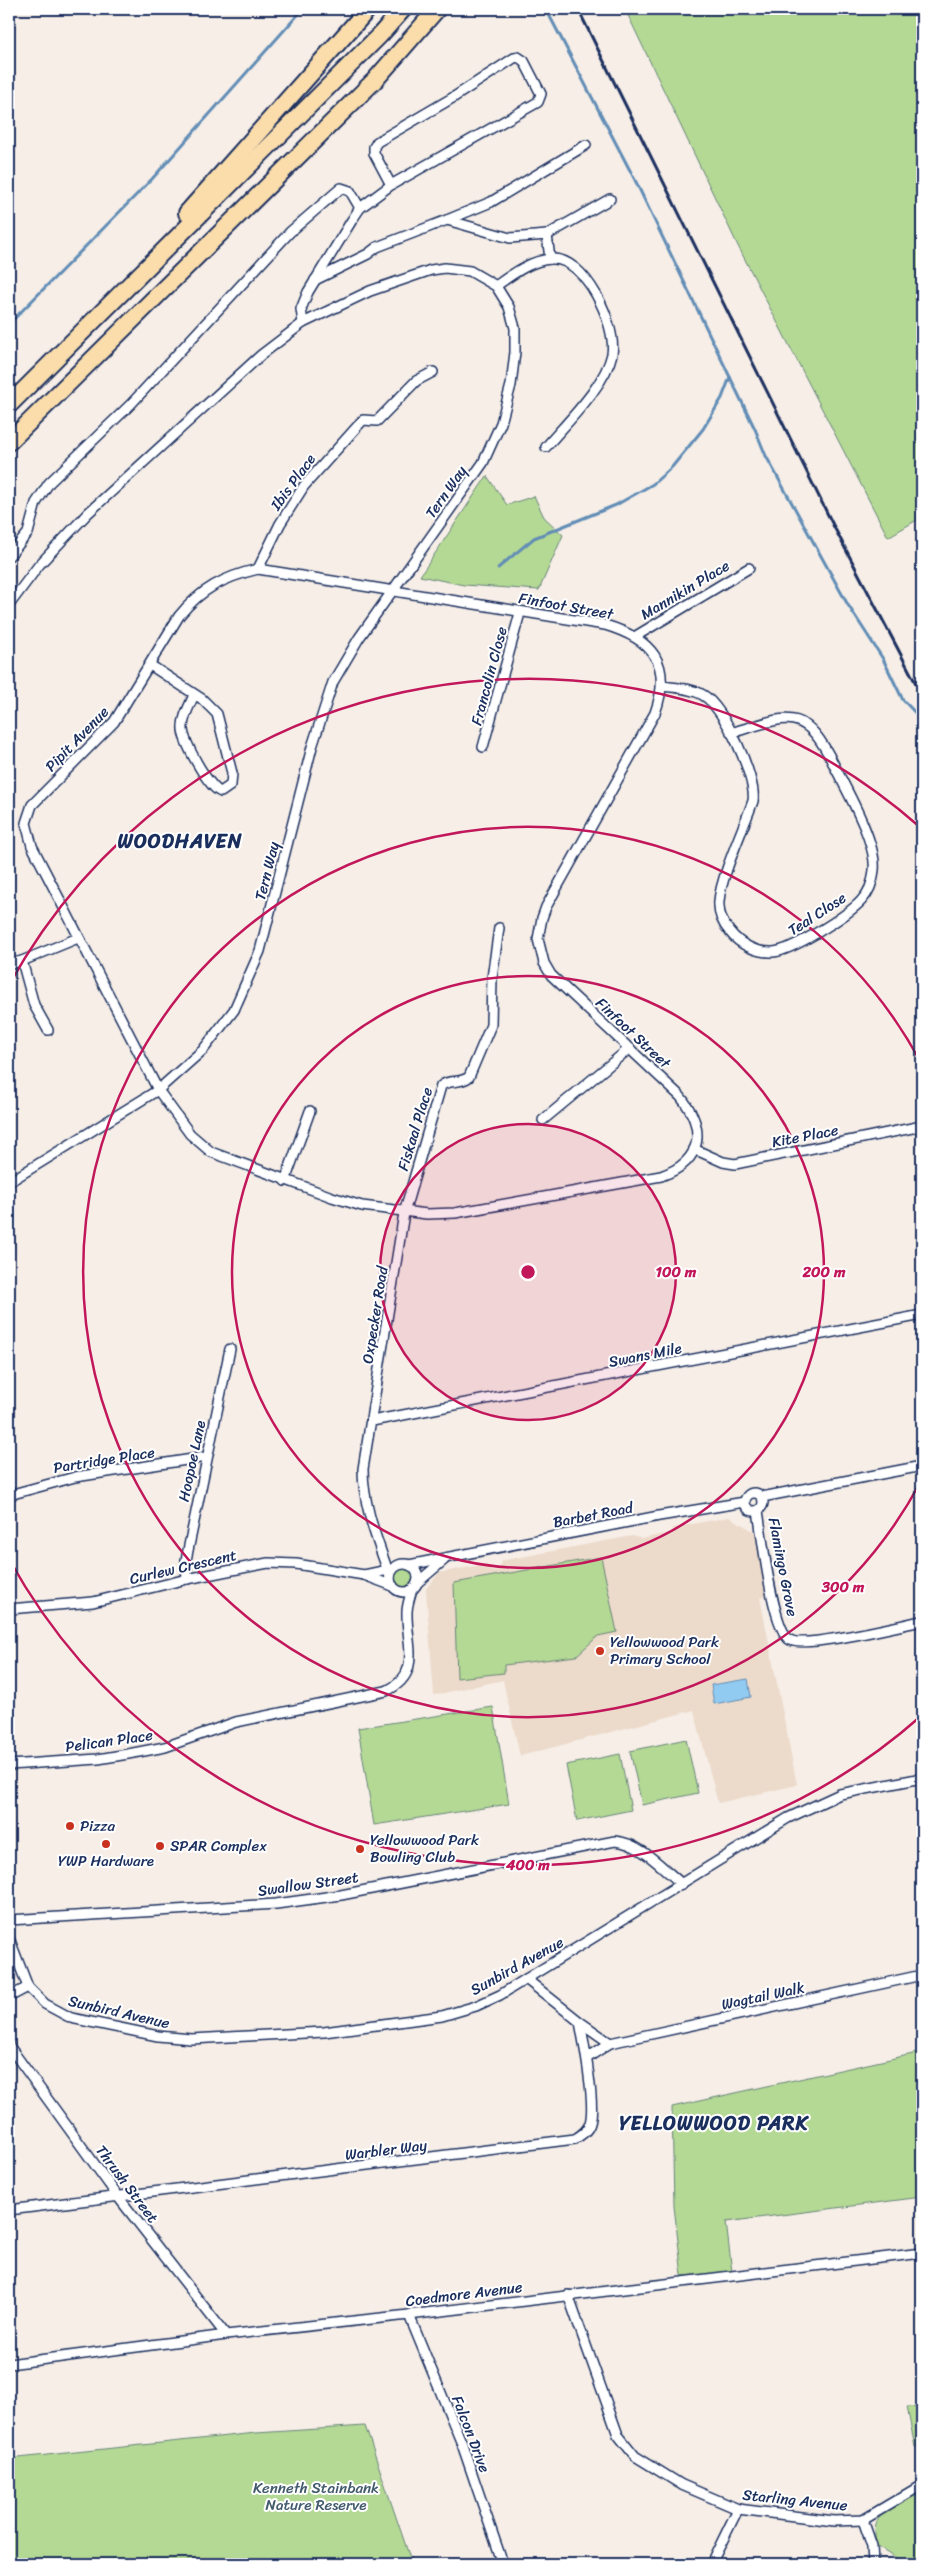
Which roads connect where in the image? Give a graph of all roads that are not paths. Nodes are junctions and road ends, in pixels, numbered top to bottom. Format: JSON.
{"nodes":[{"id":1,"x":368,"y":9,"type":"edge"},
{"id":2,"x":403,"y":9,"type":"edge"},
{"id":3,"x":437,"y":9,"type":"edge"},
{"id":4,"x":586,"y":145,"type":"dead end"},
{"id":5,"x":391,"y":185,"type":"junction"},
{"id":6,"x":610,"y":199,"type":"dead end"},
{"id":7,"x":360,"y":208,"type":"junction"},
{"id":8,"x":447,"y":220,"type":"junction"},
{"id":9,"x":547,"y":235,"type":"junction"},
{"id":10,"x":550,"y":258,"type":"junction"},
{"id":11,"x":314,"y":281,"type":"junction"},
{"id":12,"x":496,"y":286,"type":"junction"},
{"id":13,"x":304,"y":323,"type":"junction"},
{"id":14,"x":73,"y":341,"type":"junction"},
{"id":15,"x":433,"y":372,"type":"dead end"},
{"id":16,"x":9,"y":405,"type":"edge"},
{"id":17,"x":9,"y":442,"type":"edge"},
{"id":18,"x":546,"y":448,"type":"dead end"},
{"id":19,"x":9,"y":556,"type":"edge"},
{"id":20,"x":749,"y":568,"type":"dead end"},
{"id":21,"x":258,"y":569,"type":"junction"},
{"id":22,"x":395,"y":590,"type":"junction"},
{"id":23,"x":9,"y":605,"type":"edge"},
{"id":24,"x":520,"y":613,"type":"junction"},
{"id":25,"x":636,"y":636,"type":"junction"},
{"id":26,"x":150,"y":665,"type":"junction"},
{"id":27,"x":662,"y":686,"type":"junction"},
{"id":28,"x":194,"y":695,"type":"junction"},
{"id":29,"x":731,"y":733,"type":"junction"},
{"id":30,"x":483,"y":747,"type":"dead end"},
{"id":31,"x":499,"y":928,"type":"dead end"},
{"id":32,"x":78,"y":938,"type":"junction"},
{"id":33,"x":22,"y":962,"type":"junction"},
{"id":34,"x":9,"y":964,"type":"edge"},
{"id":35,"x":48,"y":1030,"type":"dead end"},
{"id":36,"x":630,"y":1048,"type":"junction"},
{"id":37,"x":158,"y":1090,"type":"junction"},
{"id":38,"x":310,"y":1111,"type":"dead end"},
{"id":39,"x":543,"y":1120,"type":"dead end"},
{"id":40,"x":922,"y":1126,"type":"edge"},
{"id":41,"x":694,"y":1149,"type":"junction"},
{"id":42,"x":285,"y":1181,"type":"junction"},
{"id":43,"x":9,"y":1182,"type":"edge"},
{"id":44,"x":404,"y":1213,"type":"junction"},
{"id":45,"x":922,"y":1316,"type":"edge"},
{"id":46,"x":230,"y":1350,"type":"dead end"},
{"id":47,"x":372,"y":1421,"type":"junction"},
{"id":48,"x":206,"y":1457,"type":"junction"},
{"id":49,"x":922,"y":1466,"type":"edge"},
{"id":50,"x":9,"y":1495,"type":"edge"},
{"id":51,"x":762,"y":1497,"type":"junction"},
{"id":52,"x":745,"y":1502,"type":"junction"},
{"id":53,"x":758,"y":1510,"type":"junction"},
{"id":54,"x":446,"y":1559,"type":"junction"},
{"id":55,"x":409,"y":1565,"type":"junction"},
{"id":56,"x":364,"y":1575,"type":"junction"},
{"id":57,"x":393,"y":1576,"type":"junction"},
{"id":58,"x":187,"y":1579,"type":"junction"},
{"id":59,"x":415,"y":1586,"type":"junction"},
{"id":60,"x":9,"y":1609,"type":"edge"},
{"id":61,"x":407,"y":1611,"type":"junction"},
{"id":62,"x":922,"y":1621,"type":"edge"},
{"id":63,"x":9,"y":1765,"type":"edge"},
{"id":64,"x":922,"y":1778,"type":"edge"},
{"id":65,"x":682,"y":1884,"type":"junction"},
{"id":66,"x":9,"y":1920,"type":"edge"},
{"id":67,"x":9,"y":1938,"type":"edge"},
{"id":68,"x":922,"y":1975,"type":"edge"},
{"id":69,"x":526,"y":1979,"type":"junction"},
{"id":70,"x":28,"y":1987,"type":"junction"},
{"id":71,"x":9,"y":1997,"type":"edge"},
{"id":72,"x":580,"y":2022,"type":"junction"},
{"id":73,"x":610,"y":2043,"type":"junction"},
{"id":74,"x":9,"y":2046,"type":"edge"},
{"id":75,"x":587,"y":2058,"type":"junction"},
{"id":76,"x":119,"y":2198,"type":"junction"},
{"id":77,"x":9,"y":2210,"type":"edge"},
{"id":78,"x":922,"y":2253,"type":"edge"},
{"id":79,"x":568,"y":2295,"type":"junction"},
{"id":80,"x":409,"y":2315,"type":"junction"},
{"id":81,"x":226,"y":2335,"type":"junction"},
{"id":82,"x":9,"y":2364,"type":"edge"},
{"id":83,"x":922,"y":2485,"type":"edge"},
{"id":84,"x":738,"y":2510,"type":"junction"},
{"id":85,"x":864,"y":2520,"type":"junction"},
{"id":86,"x":502,"y":2564,"type":"edge"},
{"id":87,"x":711,"y":2564,"type":"edge"},
{"id":88,"x":873,"y":2564,"type":"edge"}],
"edges":[{"from":1,"to":14,"type":"highway"},
{"from":2,"to":14,"type":"highway"},
{"from":3,"to":17,"type":"highway"},
{"from":4,"to":8,"type":"street"},
{"from":5,"to":5,"type":"street"},
{"from":5,"to":7,"type":"street"},
{"from":6,"to":9,"type":"street"},
{"from":7,"to":11,"type":"street"},
{"from":7,"to":19,"type":"street"},
{"from":8,"to":9,"type":"street"},
{"from":8,"to":11,"type":"street"},
{"from":9,"to":10,"type":"street"},
{"from":10,"to":12,"type":"street"},
{"from":10,"to":18,"type":"street"},
{"from":11,"to":13,"type":"street"},
{"from":12,"to":13,"type":"street","name":"Tern Way"},
{"from":12,"to":22,"type":"street","name":"Tern Way"},
{"from":13,"to":23,"type":"street","name":"Tern Way"},
{"from":14,"to":16,"type":"highway"},
{"from":15,"to":21,"type":"street","name":"Ibis Place"},
{"from":20,"to":25,"type":"street","name":"Mannikin Place"},
{"from":21,"to":22,"type":"street","name":"Pipit Avenue"},
{"from":21,"to":26,"type":"street","name":"Pipit Avenue"},
{"from":22,"to":24,"type":"street","name":"Finfoot Street"},
{"from":22,"to":37,"type":"street","name":"Tern Way"},
{"from":24,"to":25,"type":"street","name":"Finfoot Street"},
{"from":24,"to":30,"type":"street","name":"Francolin Close"},
{"from":25,"to":27,"type":"street","name":"Finfoot Street"},
{"from":26,"to":28,"type":"street"},
{"from":26,"to":32,"type":"street","name":"Pipit Avenue"},
{"from":27,"to":29,"type":"street","name":"Teal Close"},
{"from":27,"to":36,"type":"street","name":"Finfoot Street"},
{"from":28,"to":28,"type":"street"},
{"from":29,"to":29,"type":"street","name":"Teal Close"},
{"from":31,"to":44,"type":"street","name":"Fiskaal Place"},
{"from":32,"to":33,"type":"street"},
{"from":32,"to":37,"type":"street","name":"Pipit Avenue"},
{"from":33,"to":34,"type":"street"},
{"from":33,"to":35,"type":"street"},
{"from":36,"to":39,"type":"street"},
{"from":36,"to":41,"type":"street","name":"Finfoot Street"},
{"from":37,"to":42,"type":"street"},
{"from":37,"to":43,"type":"street","name":"Tern Way"},
{"from":38,"to":42,"type":"street"},
{"from":40,"to":41,"type":"street","name":"Kite Place"},
{"from":41,"to":44,"type":"street"},
{"from":42,"to":44,"type":"street"},
{"from":44,"to":47,"type":"street","name":"Oxpecker Road"},
{"from":45,"to":47,"type":"street","name":"Swans Mile"},
{"from":46,"to":48,"type":"street","name":"Hoopoe Lane"},
{"from":47,"to":57,"type":"street","name":"Oxpecker Road"},
{"from":48,"to":50,"type":"street","name":"Partridge Place"},
{"from":48,"to":58,"type":"street","name":"Hoopoe Lane"},
{"from":49,"to":51,"type":"street"},
{"from":51,"to":52,"type":"street"},
{"from":51,"to":53,"type":"street"},
{"from":52,"to":53,"type":"street"},
{"from":52,"to":54,"type":"street","name":"Barbet Road"},
{"from":53,"to":62,"type":"street","name":"Flamingo Grove"},
{"from":54,"to":55,"type":"street","name":"Barbet Road"},
{"from":54,"to":59,"type":"street","name":"Barbet Road"},
{"from":55,"to":57,"type":"street","name":"Barbet Road"},
{"from":55,"to":59,"type":"street"},
{"from":56,"to":57,"type":"street","name":"Curlew Crescent"},
{"from":56,"to":57,"type":"street","name":"Curlew Crescent"},
{"from":56,"to":58,"type":"street","name":"Curlew Crescent"},
{"from":57,"to":59,"type":"street"},
{"from":57,"to":61,"type":"street"},
{"from":58,"to":60,"type":"street","name":"Curlew Crescent"},
{"from":59,"to":61,"type":"street"},
{"from":61,"to":63,"type":"street","name":"Pelican Place"},
{"from":64,"to":65,"type":"street","name":"Sunbird Avenue"},
{"from":65,"to":66,"type":"street","name":"Swallow Street"},
{"from":65,"to":69,"type":"street","name":"Sunbird Avenue"},
{"from":67,"to":70,"type":"street"},
{"from":68,"to":73,"type":"street","name":"Wagtail Walk"},
{"from":69,"to":70,"type":"street","name":"Sunbird Avenue"},
{"from":69,"to":72,"type":"street"},
{"from":70,"to":71,"type":"street"},
{"from":72,"to":73,"type":"street"},
{"from":72,"to":75,"type":"street","name":"Warbler Way"},
{"from":73,"to":75,"type":"street","name":"Wagtail Walk"},
{"from":74,"to":76,"type":"street","name":"Thrush Street"},
{"from":75,"to":76,"type":"street","name":"Warbler Way"},
{"from":76,"to":77,"type":"street","name":"Warbler Way"},
{"from":76,"to":81,"type":"street","name":"Thrush Street"},
{"from":78,"to":79,"type":"street","name":"Coedmore Avenue"},
{"from":79,"to":80,"type":"street","name":"Coedmore Avenue"},
{"from":79,"to":84,"type":"street","name":"Starling Avenue"},
{"from":80,"to":81,"type":"street","name":"Coedmore Avenue"},
{"from":80,"to":86,"type":"street","name":"Falcon Drive"},
{"from":81,"to":82,"type":"street","name":"Coedmore Avenue"},
{"from":83,"to":85,"type":"street","name":"Starling Avenue"},
{"from":84,"to":85,"type":"street","name":"Starling Avenue"},
{"from":84,"to":87,"type":"street"},
{"from":85,"to":88,"type":"street"}]}
